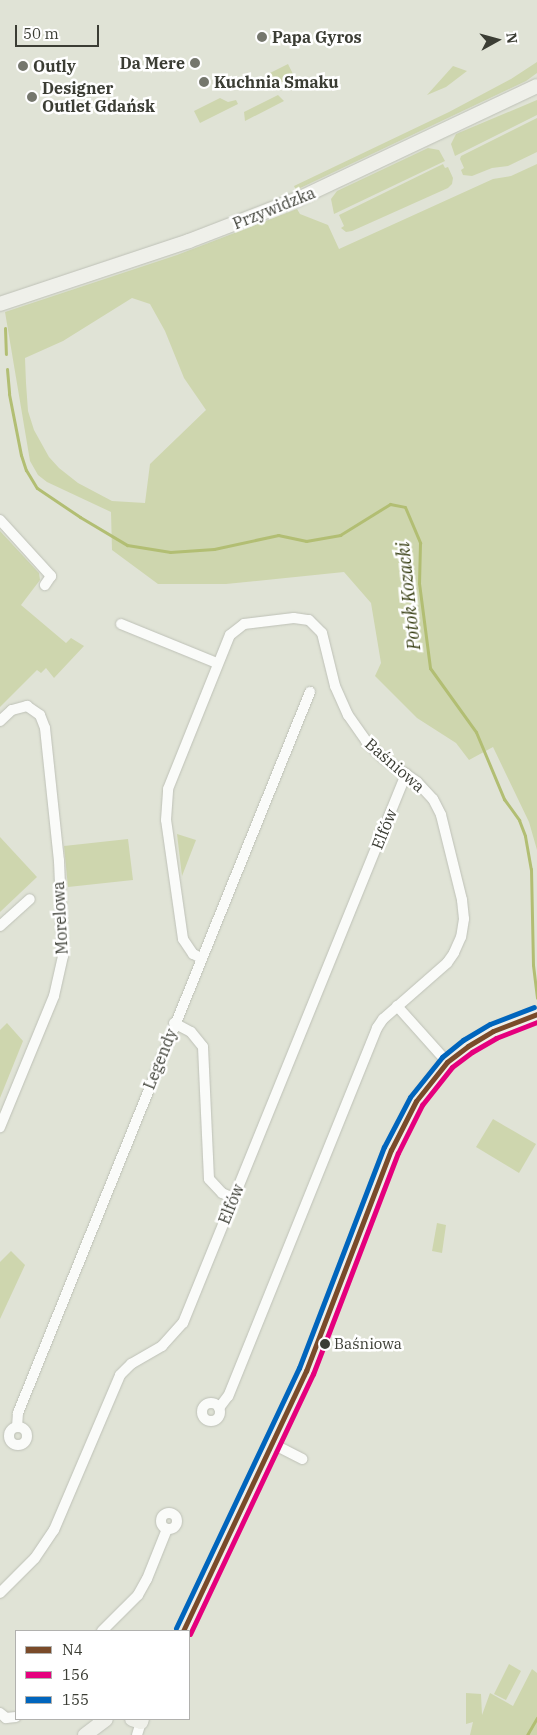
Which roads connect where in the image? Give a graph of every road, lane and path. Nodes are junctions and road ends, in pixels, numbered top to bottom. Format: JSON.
{"nodes":[{"id":1,"x":537,"y":86,"type":"edge"},
{"id":2,"x":0,"y":304,"type":"edge"},
{"id":3,"x":0,"y":520,"type":"edge"},
{"id":4,"x":45,"y":585,"type":"dead end"},
{"id":5,"x":121,"y":624,"type":"dead end"},
{"id":6,"x":217,"y":663,"type":"junction"},
{"id":7,"x":310,"y":692,"type":"dead end"},
{"id":8,"x":0,"y":721,"type":"edge"},
{"id":9,"x":406,"y":774,"type":"junction"},
{"id":10,"x":30,"y":899,"type":"dead end"},
{"id":11,"x":0,"y":926,"type":"edge"},
{"id":12,"x":201,"y":958,"type":"junction"},
{"id":13,"x":397,"y":1006,"type":"junction"},
{"id":14,"x":537,"y":1014,"type":"edge"},
{"id":15,"x":174,"y":1023,"type":"junction"},
{"id":16,"x":447,"y":1062,"type":"junction"},
{"id":17,"x":0,"y":1127,"type":"edge"},
{"id":18,"x":233,"y":1198,"type":"junction"},
{"id":19,"x":219,"y":1408,"type":"dead end"},
{"id":20,"x":17,"y":1427,"type":"dead end"},
{"id":21,"x":273,"y":1444,"type":"junction"},
{"id":22,"x":302,"y":1459,"type":"dead end"},
{"id":23,"x":167,"y":1530,"type":"dead end"},
{"id":24,"x":0,"y":1593,"type":"edge"},
{"id":25,"x":103,"y":1630,"type":"edge"},
{"id":26,"x":183,"y":1630,"type":"edge"},
{"id":27,"x":0,"y":1713,"type":"edge"},
{"id":28,"x":15,"y":1717,"type":"edge"},
{"id":29,"x":105,"y":1720,"type":"edge"},
{"id":30,"x":85,"y":1735,"type":"edge"}],
"edges":[{"from":1,"to":2,"type":"street","name":"Przywidzka"},
{"from":3,"to":4,"type":"street"},
{"from":5,"to":6,"type":"street"},
{"from":6,"to":9,"type":"street","name":"Baśniowa"},
{"from":6,"to":12,"type":"street","name":"Baśniowa"},
{"from":7,"to":12,"type":"street","name":"Legendy"},
{"from":8,"to":17,"type":"street","name":"Morelowa"},
{"from":9,"to":13,"type":"street","name":"Baśniowa"},
{"from":9,"to":18,"type":"street","name":"Elfów"},
{"from":10,"to":11,"type":"street"},
{"from":12,"to":15,"type":"street","name":"Legendy"},
{"from":13,"to":16,"type":"street"},
{"from":13,"to":19,"type":"street","name":"Baśniowa"},
{"from":14,"to":16,"type":"street"},
{"from":15,"to":18,"type":"street"},
{"from":15,"to":20,"type":"street","name":"Legendy"},
{"from":16,"to":21,"type":"street"},
{"from":18,"to":24,"type":"street","name":"Elfów"},
{"from":21,"to":22,"type":"street"},
{"from":21,"to":26,"type":"street"},
{"from":23,"to":25,"type":"street"},
{"from":27,"to":28,"type":"street"},
{"from":29,"to":30,"type":"street"}]}
